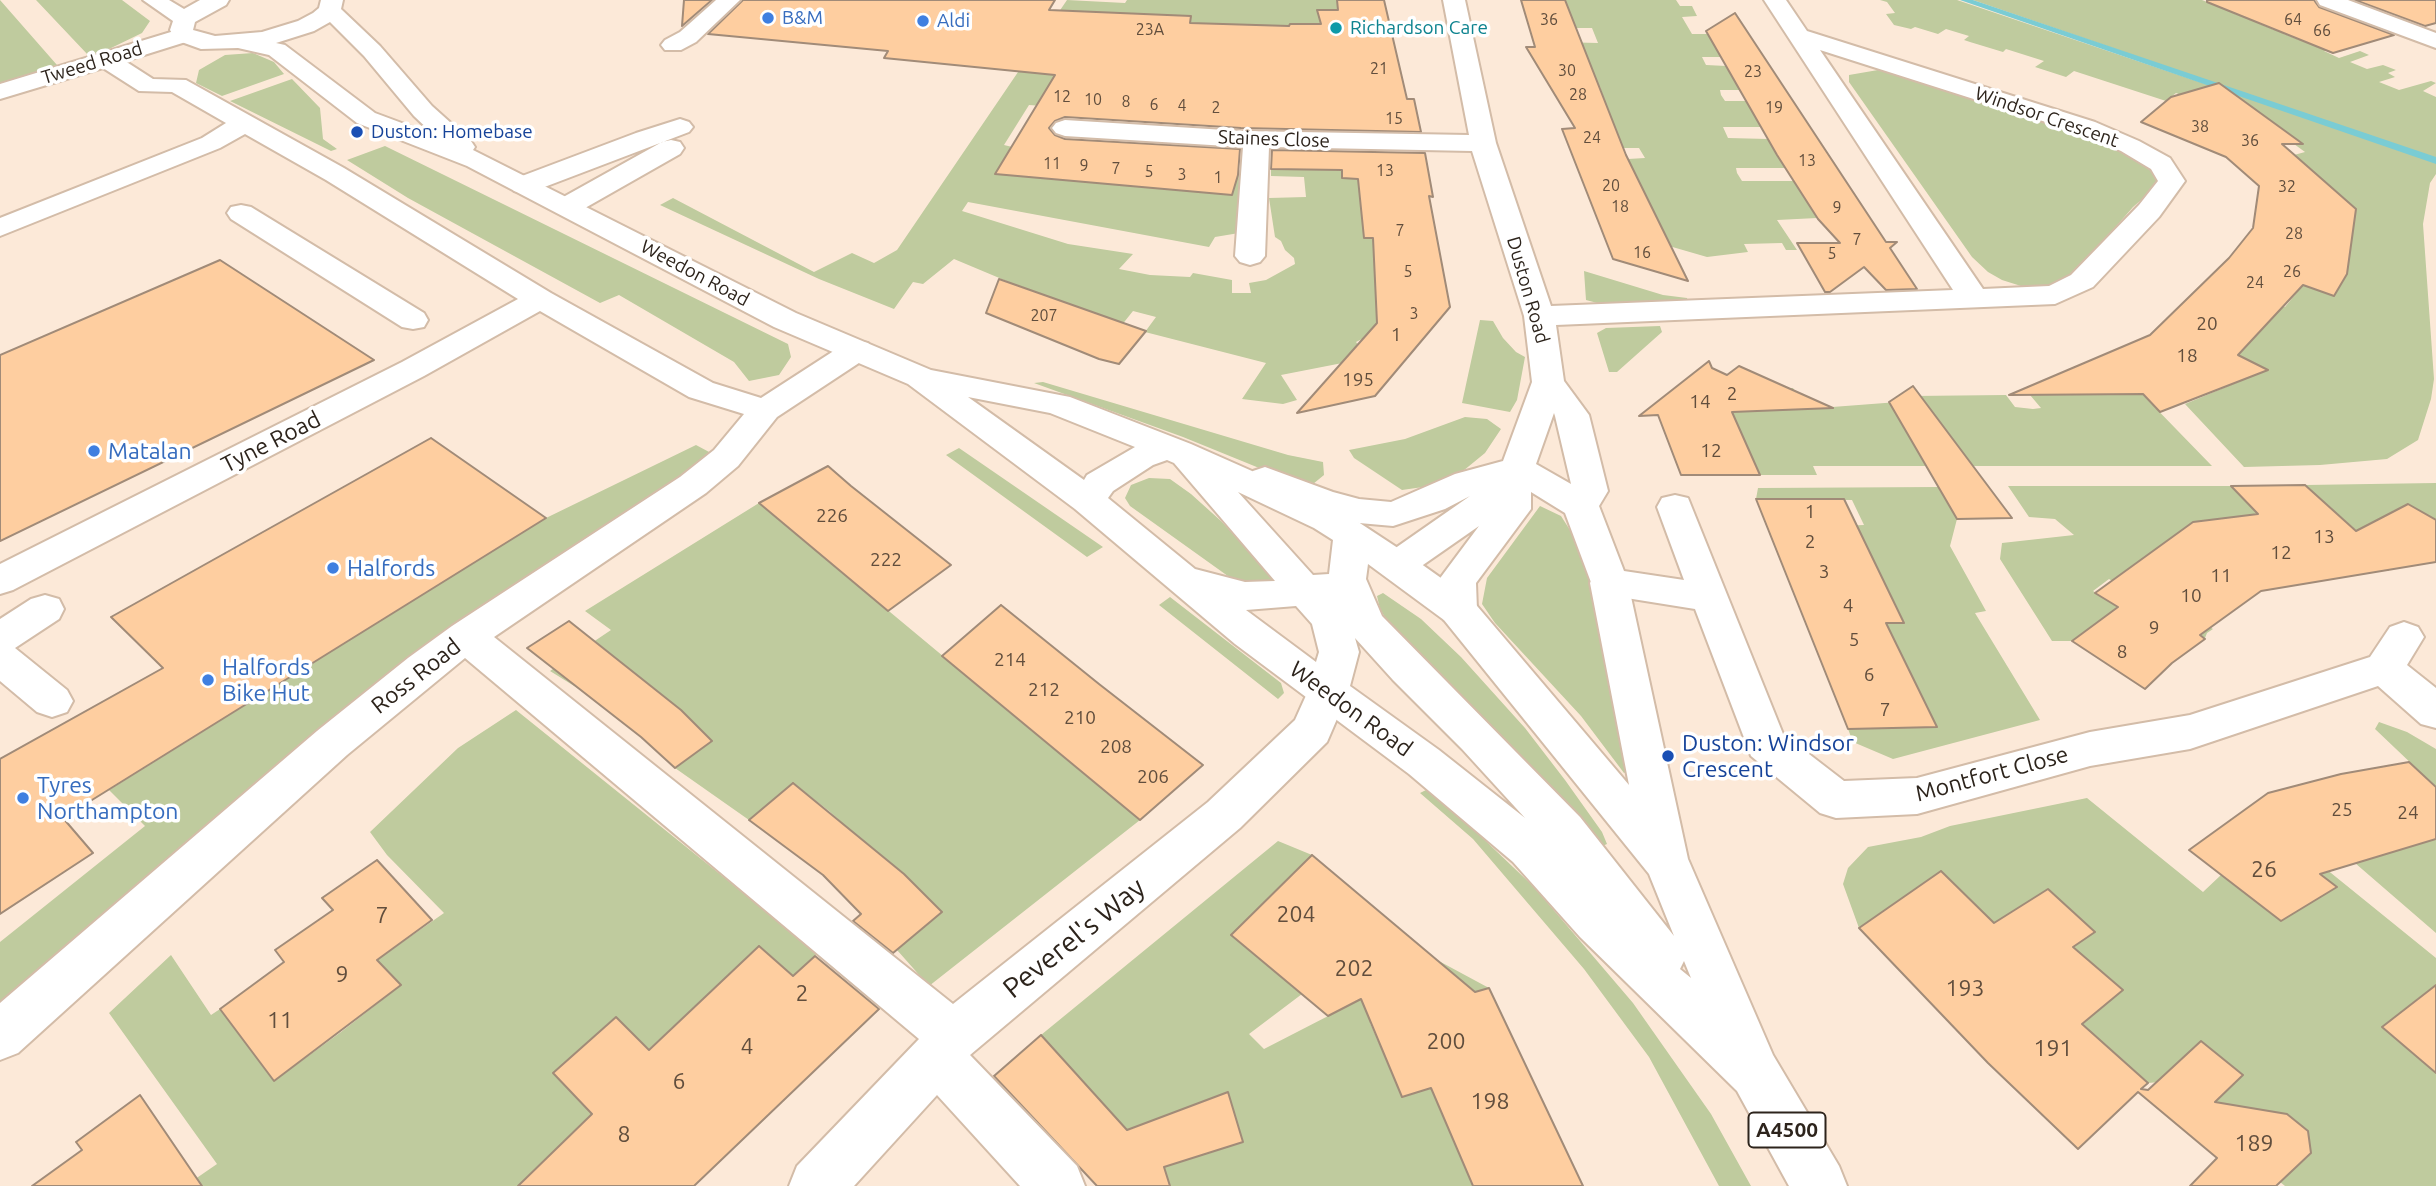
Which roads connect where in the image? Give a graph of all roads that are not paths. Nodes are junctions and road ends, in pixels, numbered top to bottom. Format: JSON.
{"nodes":[{"id":1,"x":154,"y":0,"type":"edge"},
{"id":2,"x":218,"y":0,"type":"edge"},
{"id":3,"x":729,"y":0,"type":"edge"},
{"id":4,"x":1454,"y":0,"type":"edge"},
{"id":5,"x":1775,"y":0,"type":"edge"},
{"id":6,"x":2328,"y":0,"type":"edge"},
{"id":7,"x":331,"y":5,"type":"edge"},
{"id":8,"x":184,"y":27,"type":"junction"},
{"id":9,"x":1797,"y":35,"type":"junction"},
{"id":10,"x":2436,"y":41,"type":"edge"},
{"id":11,"x":215,"y":43,"type":"junction"},
{"id":12,"x":242,"y":43,"type":"junction"},
{"id":13,"x":673,"y":45,"type":"dead end"},
{"id":14,"x":107,"y":59,"type":"junction"},
{"id":15,"x":177,"y":85,"type":"junction"},
{"id":16,"x":0,"y":92,"type":"edge"},
{"id":17,"x":244,"y":123,"type":"junction"},
{"id":18,"x":1065,"y":128,"type":"dead end"},
{"id":19,"x":1256,"y":139,"type":"junction"},
{"id":20,"x":1483,"y":143,"type":"junction"},
{"id":21,"x":476,"y":160,"type":"junction"},
{"id":22,"x":524,"y":185,"type":"junction"},
{"id":23,"x":568,"y":206,"type":"junction"},
{"id":24,"x":241,"y":213,"type":"dead end"},
{"id":25,"x":0,"y":228,"type":"edge"},
{"id":26,"x":1250,"y":256,"type":"dead end"},
{"id":27,"x":540,"y":299,"type":"junction"},
{"id":28,"x":1975,"y":300,"type":"junction"},
{"id":29,"x":1539,"y":316,"type":"junction"},
{"id":30,"x":413,"y":320,"type":"dead end"},
{"id":31,"x":857,"y":350,"type":"junction"},
{"id":32,"x":919,"y":377,"type":"junction"},
{"id":33,"x":1548,"y":382,"type":"junction"},
{"id":34,"x":765,"y":410,"type":"junction"},
{"id":35,"x":1174,"y":450,"type":"junction"},
{"id":36,"x":1517,"y":473,"type":"junction"},
{"id":37,"x":1088,"y":500,"type":"junction"},
{"id":38,"x":1581,"y":506,"type":"junction"},
{"id":39,"x":1675,"y":507,"type":"dead end"},
{"id":40,"x":1393,"y":514,"type":"junction"},
{"id":41,"x":1352,"y":535,"type":"junction"},
{"id":42,"x":1397,"y":565,"type":"junction"},
{"id":43,"x":1185,"y":579,"type":"junction"},
{"id":44,"x":1347,"y":579,"type":"junction"},
{"id":45,"x":0,"y":580,"type":"edge"},
{"id":46,"x":1609,"y":583,"type":"junction"},
{"id":47,"x":1303,"y":591,"type":"junction"},
{"id":48,"x":1708,"y":597,"type":"junction"},
{"id":49,"x":45,"y":609,"type":"dead end"},
{"id":50,"x":1458,"y":610,"type":"junction"},
{"id":51,"x":1330,"y":619,"type":"junction"},
{"id":52,"x":466,"y":636,"type":"junction"},
{"id":53,"x":0,"y":638,"type":"edge"},
{"id":54,"x":0,"y":658,"type":"edge"},
{"id":55,"x":1328,"y":691,"type":"junction"},
{"id":56,"x":52,"y":701,"type":"dead end"},
{"id":57,"x":2436,"y":712,"type":"edge"},
{"id":58,"x":1667,"y":863,"type":"junction"},
{"id":59,"x":0,"y":1037,"type":"edge"},
{"id":60,"x":946,"y":1046,"type":"junction"},
{"id":61,"x":1755,"y":1073,"type":"junction"},
{"id":62,"x":817,"y":1186,"type":"edge"},
{"id":63,"x":1057,"y":1186,"type":"edge"},
{"id":64,"x":1819,"y":1186,"type":"edge"}],
"edges":[{"from":1,"to":8,"type":"street"},
{"from":2,"to":8,"type":"street","name":"Tweed Road"},
{"from":3,"to":13,"type":"street"},
{"from":4,"to":20,"type":"street","name":"Duston Road"},
{"from":5,"to":9,"type":"street"},
{"from":6,"to":10,"type":"street"},
{"from":7,"to":12,"type":"street"},
{"from":7,"to":21,"type":"street","name":"Weedon Road"},
{"from":8,"to":11,"type":"street"},
{"from":8,"to":14,"type":"street","name":"Tweed Road"},
{"from":9,"to":28,"type":"street"},
{"from":9,"to":28,"type":"street","name":"Windsor Crescent"},
{"from":11,"to":12,"type":"street"},
{"from":11,"to":15,"type":"street"},
{"from":12,"to":21,"type":"street","name":"Weedon Road"},
{"from":14,"to":15,"type":"street"},
{"from":14,"to":16,"type":"street","name":"Tweed Road"},
{"from":15,"to":17,"type":"street"},
{"from":17,"to":25,"type":"street"},
{"from":17,"to":27,"type":"street"},
{"from":18,"to":19,"type":"street","name":"Staines Close"},
{"from":19,"to":20,"type":"street","name":"Staines Close"},
{"from":19,"to":26,"type":"street"},
{"from":20,"to":29,"type":"street","name":"Duston Road"},
{"from":21,"to":22,"type":"street","name":"Weedon Road"},
{"from":22,"to":23,"type":"street","name":"Weedon Road"},
{"from":22,"to":23,"type":"street"},
{"from":23,"to":31,"type":"street","name":"Weedon Road"},
{"from":24,"to":30,"type":"street"},
{"from":27,"to":34,"type":"street"},
{"from":27,"to":45,"type":"street","name":"Tyne Road"},
{"from":28,"to":29,"type":"street","name":"Windsor Crescent"},
{"from":29,"to":33,"type":"street","name":"Duston Road"},
{"from":31,"to":32,"type":"street","name":"Weedon Road"},
{"from":31,"to":34,"type":"street","name":"Ross Road"},
{"from":32,"to":35,"type":"street","name":"Weedon Road"},
{"from":32,"to":37,"type":"street","name":"Weedon Road"},
{"from":33,"to":36,"type":"street","name":"Duston Road"},
{"from":33,"to":38,"type":"street"},
{"from":34,"to":52,"type":"street","name":"Ross Road"},
{"from":35,"to":37,"type":"street"},
{"from":35,"to":40,"type":"street"},
{"from":35,"to":41,"type":"street","name":"Weedon Road"},
{"from":35,"to":47,"type":"street","name":"Weedon Road"},
{"from":36,"to":38,"type":"street"},
{"from":36,"to":40,"type":"street"},
{"from":36,"to":42,"type":"street"},
{"from":36,"to":50,"type":"street","name":"Duston Road"},
{"from":37,"to":43,"type":"street","name":"Weedon Road"},
{"from":38,"to":46,"type":"street"},
{"from":39,"to":48,"type":"street","name":"Montfort Close"},
{"from":40,"to":41,"type":"street"},
{"from":41,"to":42,"type":"street","name":"Weedon Road"},
{"from":41,"to":44,"type":"street"},
{"from":42,"to":44,"type":"street"},
{"from":42,"to":50,"type":"street","name":"Weedon Road"},
{"from":43,"to":47,"type":"street"},
{"from":43,"to":55,"type":"street","name":"Weedon Road"},
{"from":44,"to":47,"type":"street"},
{"from":44,"to":51,"type":"street"},
{"from":44,"to":61,"type":"street"},
{"from":46,"to":48,"type":"street"},
{"from":46,"to":58,"type":"street"},
{"from":47,"to":51,"type":"street","name":"Weedon Road"},
{"from":48,"to":57,"type":"street","name":"Montfort Close"},
{"from":49,"to":53,"type":"street"},
{"from":50,"to":58,"type":"street","name":"Weedon Road"},
{"from":51,"to":55,"type":"street","name":"Peverel's Way"},
{"from":52,"to":59,"type":"street","name":"Ross Road"},
{"from":52,"to":60,"type":"street"},
{"from":54,"to":56,"type":"street"},
{"from":55,"to":60,"type":"street","name":"Peverel's Way"},
{"from":55,"to":61,"type":"street","name":"Weedon Road"},
{"from":58,"to":61,"type":"street","name":"Weedon Road"},
{"from":60,"to":62,"type":"street","name":"Peverel's Way"},
{"from":60,"to":63,"type":"street"},
{"from":61,"to":64,"type":"street","name":"Weedon Road","number":"A4500"}]}
